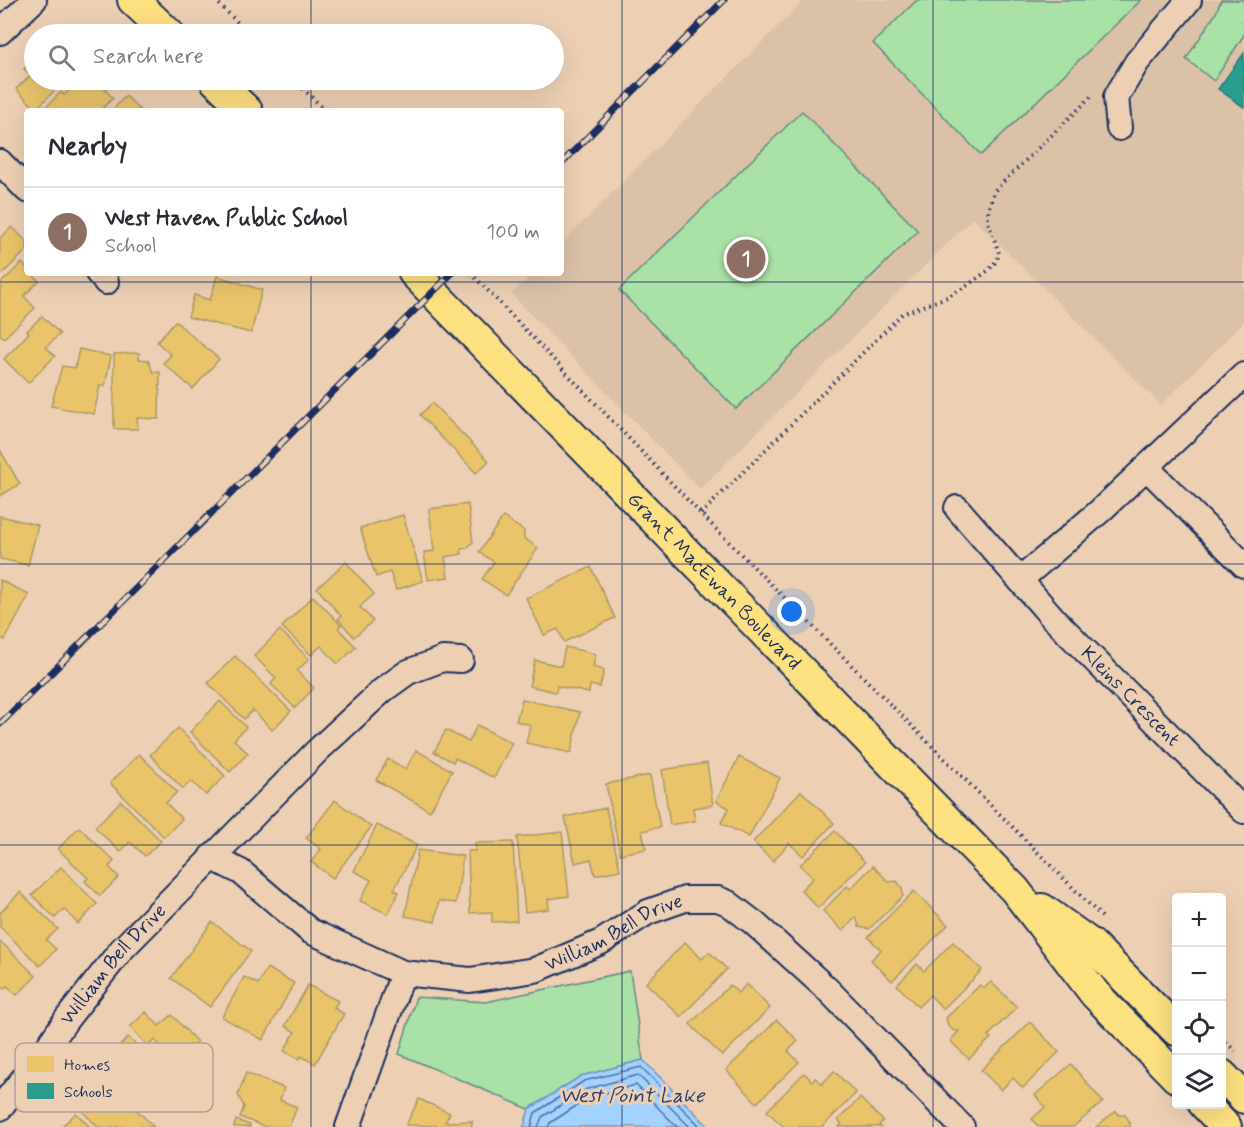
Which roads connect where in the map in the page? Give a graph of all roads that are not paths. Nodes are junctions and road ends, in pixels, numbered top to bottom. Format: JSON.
{"nodes":[{"id":1,"x":33,"y":0,"type":"edge"},
{"id":2,"x":133,"y":0,"type":"edge"},
{"id":3,"x":1189,"y":0,"type":"edge"},
{"id":4,"x":158,"y":24,"type":"edge"},
{"id":5,"x":0,"y":32,"type":"edge"},
{"id":6,"x":225,"y":90,"type":"edge"},
{"id":7,"x":244,"y":108,"type":"edge"},
{"id":8,"x":1119,"y":128,"type":"dead end"},
{"id":9,"x":0,"y":162,"type":"edge"},
{"id":10,"x":24,"y":187,"type":"edge"},
{"id":11,"x":417,"y":276,"type":"edge"},
{"id":12,"x":1244,"y":375,"type":"edge"},
{"id":13,"x":1147,"y":468,"type":"junction"},
{"id":14,"x":957,"y":508,"type":"dead end"},
{"id":15,"x":1244,"y":565,"type":"edge"},
{"id":16,"x":1020,"y":580,"type":"junction"},
{"id":17,"x":461,"y":660,"type":"dead end"},
{"id":18,"x":1244,"y":811,"type":"edge"},
{"id":19,"x":211,"y":857,"type":"junction"},
{"id":20,"x":1015,"y":890,"type":"junction"},
{"id":21,"x":403,"y":973,"type":"junction"},
{"id":22,"x":1172,"y":1026,"type":"edge"},
{"id":23,"x":50,"y":1043,"type":"edge"},
{"id":24,"x":1172,"y":1073,"type":"edge"},
{"id":25,"x":1226,"y":1080,"type":"edge"},
{"id":26,"x":15,"y":1089,"type":"edge"},
{"id":27,"x":1244,"y":1098,"type":"edge"},
{"id":28,"x":0,"y":1108,"type":"edge"},
{"id":29,"x":1209,"y":1109,"type":"edge"},
{"id":30,"x":348,"y":1127,"type":"edge"},
{"id":31,"x":962,"y":1127,"type":"edge"},
{"id":32,"x":1226,"y":1127,"type":"edge"}],
"edges":[{"from":1,"to":5,"type":"street"},
{"from":2,"to":4,"type":"main road"},
{"from":3,"to":8,"type":"street"},
{"from":6,"to":7,"type":"main road"},
{"from":9,"to":10,"type":"street"},
{"from":11,"to":20,"type":"main road","name":"Grant MacEwan Boulevard"},
{"from":12,"to":13,"type":"street"},
{"from":13,"to":15,"type":"street"},
{"from":13,"to":16,"type":"street"},
{"from":14,"to":16,"type":"street","name":"Kleins Crescent"},
{"from":16,"to":18,"type":"street","name":"Kleins Crescent"},
{"from":17,"to":19,"type":"street","name":"William Bell Drive"},
{"from":19,"to":21,"type":"street","name":"William Bell Drive"},
{"from":19,"to":23,"type":"street","name":"William Bell Drive"},
{"from":20,"to":22,"type":"main road","name":"Grant MacEwan Boulevard"},
{"from":20,"to":24,"type":"main road","name":"Grant MacEwan Boulevard"},
{"from":21,"to":30,"type":"street"},
{"from":21,"to":31,"type":"street","name":"William Bell Drive"},
{"from":25,"to":27,"type":"main road"},
{"from":26,"to":28,"type":"street","name":"William Bell Drive"},
{"from":29,"to":32,"type":"main road"}]}
